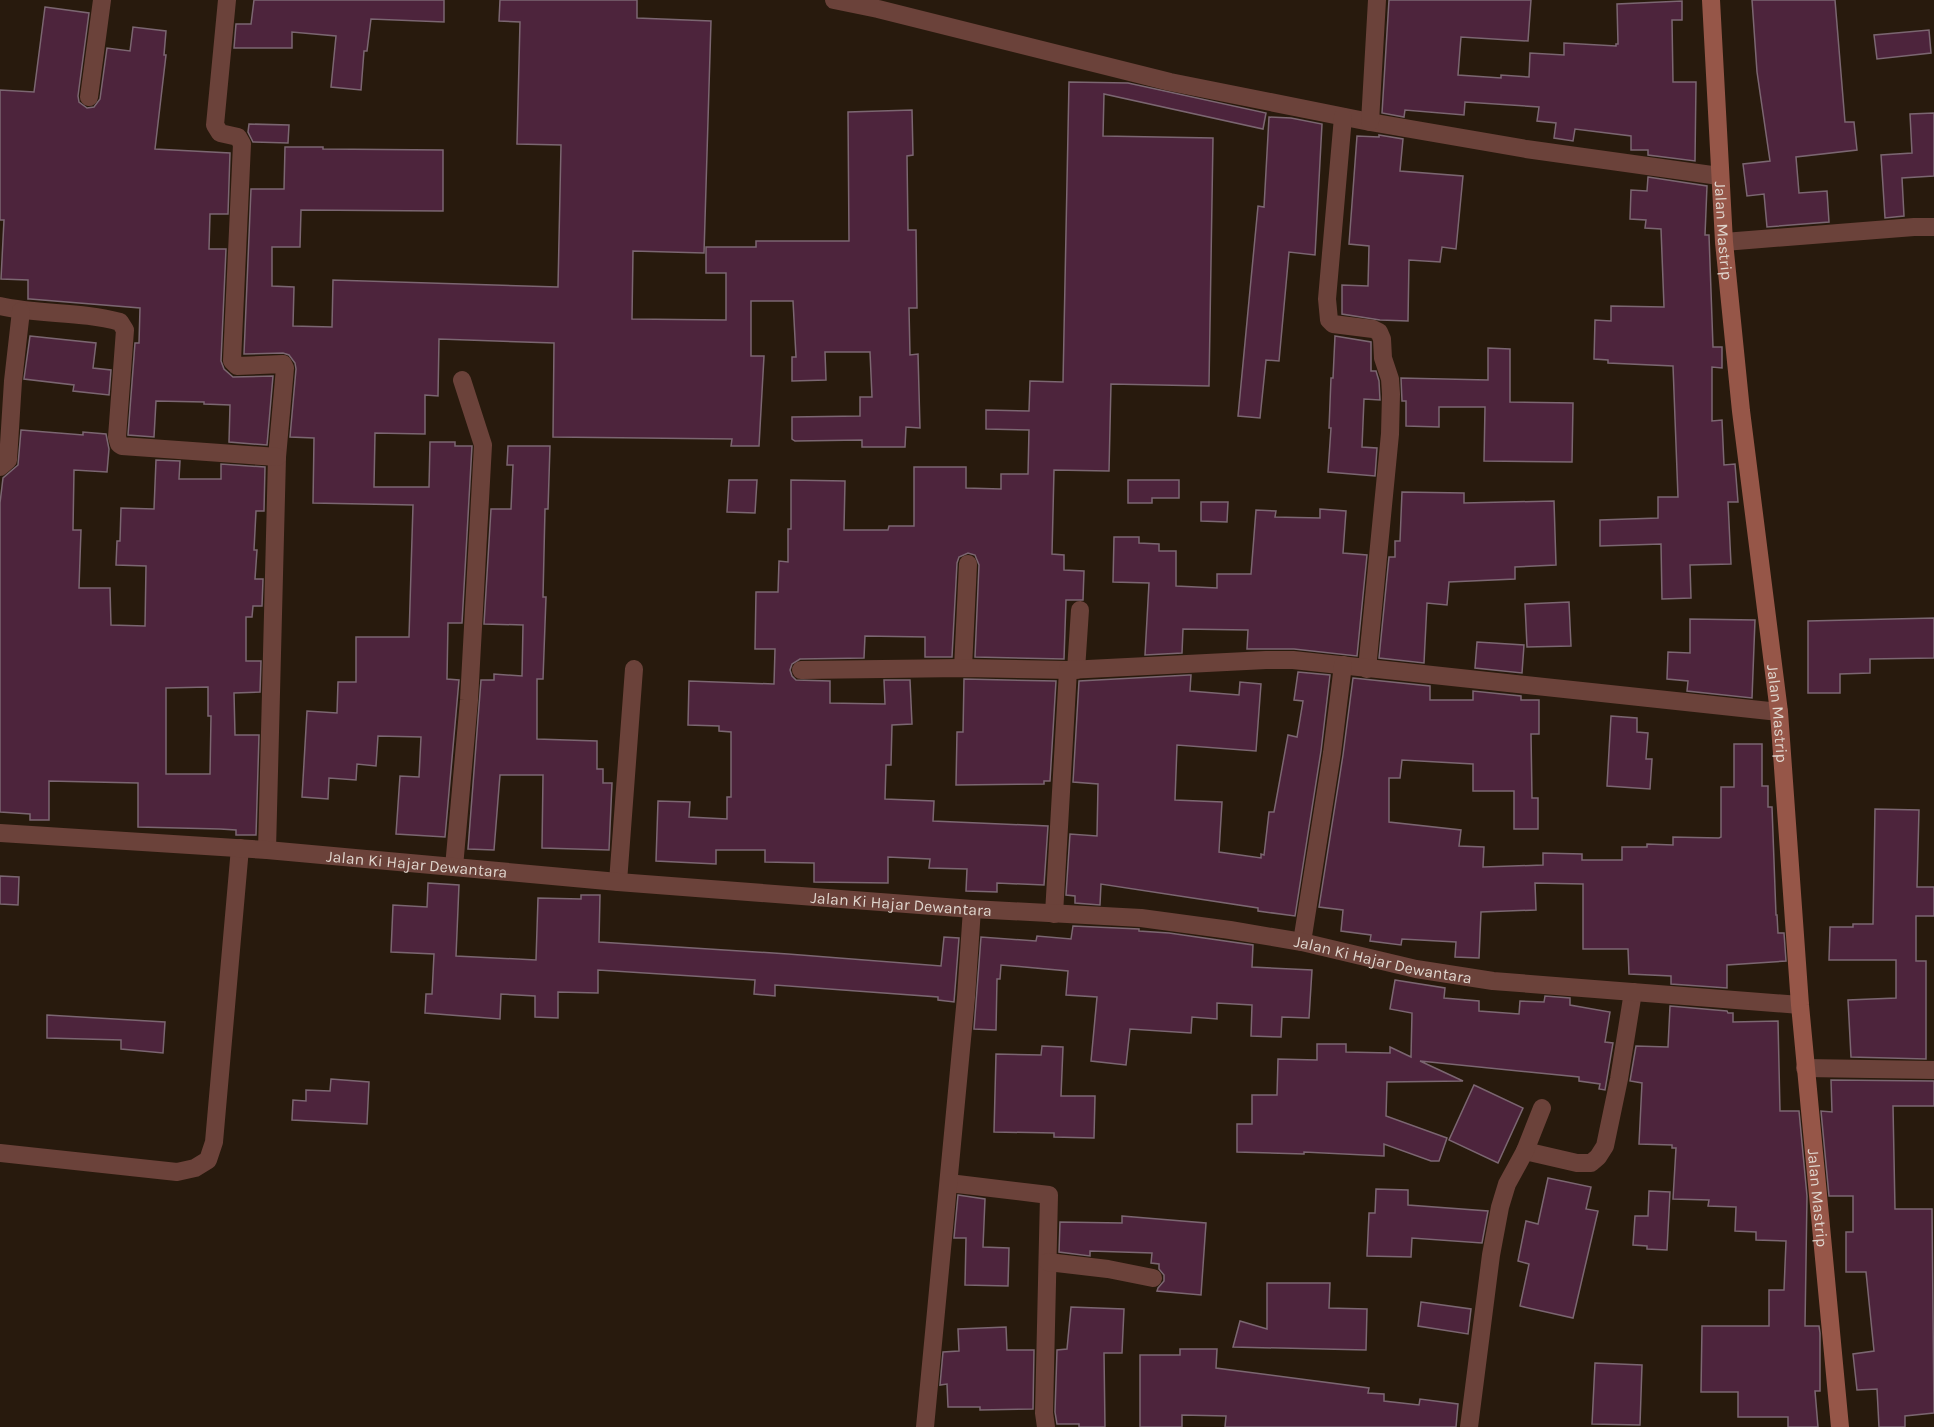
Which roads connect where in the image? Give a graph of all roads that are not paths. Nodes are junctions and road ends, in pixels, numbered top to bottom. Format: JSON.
{"nodes":[{"id":1,"x":102,"y":0,"type":"edge"},
{"id":2,"x":227,"y":0,"type":"edge"},
{"id":3,"x":834,"y":0,"type":"edge"},
{"id":4,"x":1377,"y":0,"type":"edge"},
{"id":5,"x":1711,"y":0,"type":"edge"},
{"id":6,"x":89,"y":97,"type":"dead end"},
{"id":7,"x":1343,"y":117,"type":"junction"},
{"id":8,"x":1370,"y":122,"type":"junction"},
{"id":9,"x":1719,"y":176,"type":"junction"},
{"id":10,"x":1934,"y":227,"type":"edge"},
{"id":11,"x":1724,"y":242,"type":"junction"},
{"id":12,"x":0,"y":306,"type":"edge"},
{"id":13,"x":21,"y":311,"type":"junction"},
{"id":14,"x":462,"y":380,"type":"dead end"},
{"id":15,"x":277,"y":458,"type":"junction"},
{"id":16,"x":0,"y":467,"type":"edge"},
{"id":17,"x":968,"y":564,"type":"dead end"},
{"id":18,"x":1080,"y":610,"type":"dead end"},
{"id":19,"x":1343,"y":665,"type":"junction"},
{"id":20,"x":963,"y":668,"type":"junction"},
{"id":21,"x":634,"y":669,"type":"dead end"},
{"id":22,"x":1367,"y":669,"type":"junction"},
{"id":23,"x":801,"y":670,"type":"dead end"},
{"id":24,"x":1072,"y":670,"type":"junction"},
{"id":25,"x":1779,"y":712,"type":"junction"},
{"id":26,"x":0,"y":833,"type":"edge"},
{"id":27,"x":240,"y":848,"type":"junction"},
{"id":28,"x":267,"y":850,"type":"junction"},
{"id":29,"x":454,"y":867,"type":"junction"},
{"id":30,"x":618,"y":882,"type":"junction"},
{"id":31,"x":972,"y":909,"type":"junction"},
{"id":32,"x":1054,"y":914,"type":"junction"},
{"id":33,"x":1302,"y":942,"type":"junction"},
{"id":34,"x":1633,"y":992,"type":"junction"},
{"id":35,"x":1800,"y":1005,"type":"junction"},
{"id":36,"x":1805,"y":1068,"type":"junction"},
{"id":37,"x":1934,"y":1070,"type":"edge"},
{"id":38,"x":1542,"y":1108,"type":"dead end"},
{"id":39,"x":1525,"y":1151,"type":"junction"},
{"id":40,"x":0,"y":1153,"type":"edge"},
{"id":41,"x":949,"y":1183,"type":"junction"},
{"id":42,"x":1048,"y":1262,"type":"junction"},
{"id":43,"x":1153,"y":1278,"type":"dead end"},
{"id":44,"x":925,"y":1427,"type":"edge"},
{"id":45,"x":1046,"y":1427,"type":"edge"},
{"id":46,"x":1469,"y":1427,"type":"edge"},
{"id":47,"x":1840,"y":1427,"type":"edge"}],
"edges":[{"from":1,"to":6,"type":"street"},
{"from":2,"to":15,"type":"street"},
{"from":3,"to":7,"type":"street"},
{"from":4,"to":8,"type":"street"},
{"from":5,"to":9,"type":"main road","name":"Jalan Mastrip"},
{"from":7,"to":8,"type":"street"},
{"from":7,"to":22,"type":"street"},
{"from":8,"to":9,"type":"street"},
{"from":9,"to":11,"type":"main road","name":"Jalan Mastrip"},
{"from":10,"to":11,"type":"street"},
{"from":11,"to":25,"type":"main road","name":"Jalan Mastrip"},
{"from":12,"to":13,"type":"street"},
{"from":13,"to":15,"type":"street"},
{"from":13,"to":16,"type":"street"},
{"from":14,"to":29,"type":"street"},
{"from":15,"to":28,"type":"street"},
{"from":17,"to":20,"type":"street"},
{"from":18,"to":24,"type":"street"},
{"from":19,"to":22,"type":"street"},
{"from":19,"to":24,"type":"street"},
{"from":19,"to":33,"type":"street"},
{"from":20,"to":23,"type":"street"},
{"from":20,"to":24,"type":"street"},
{"from":21,"to":30,"type":"street"},
{"from":22,"to":25,"type":"street"},
{"from":24,"to":32,"type":"street"},
{"from":25,"to":35,"type":"main road","name":"Jalan Mastrip"},
{"from":26,"to":27,"type":"street","name":"Jalan Ki Hajar Dewantara"},
{"from":27,"to":28,"type":"street","name":"Jalan Ki Hajar Dewantara"},
{"from":27,"to":40,"type":"street"},
{"from":28,"to":29,"type":"street","name":"Jalan Ki Hajar Dewantara"},
{"from":29,"to":30,"type":"street","name":"Jalan Ki Hajar Dewantara"},
{"from":30,"to":31,"type":"street","name":"Jalan Ki Hajar Dewantara"},
{"from":31,"to":32,"type":"street","name":"Jalan Ki Hajar Dewantara"},
{"from":31,"to":41,"type":"street"},
{"from":32,"to":33,"type":"street","name":"Jalan Ki Hajar Dewantara"},
{"from":33,"to":34,"type":"street","name":"Jalan Ki Hajar Dewantara"},
{"from":34,"to":35,"type":"street","name":"Jalan Ki Hajar Dewantara"},
{"from":34,"to":39,"type":"street"},
{"from":35,"to":36,"type":"main road","name":"Jalan Mastrip"},
{"from":36,"to":37,"type":"street"},
{"from":36,"to":47,"type":"main road","name":"Jalan Mastrip"},
{"from":38,"to":39,"type":"street"},
{"from":39,"to":46,"type":"street"},
{"from":41,"to":42,"type":"street"},
{"from":41,"to":44,"type":"street"},
{"from":42,"to":43,"type":"street"},
{"from":42,"to":45,"type":"street"}]}
